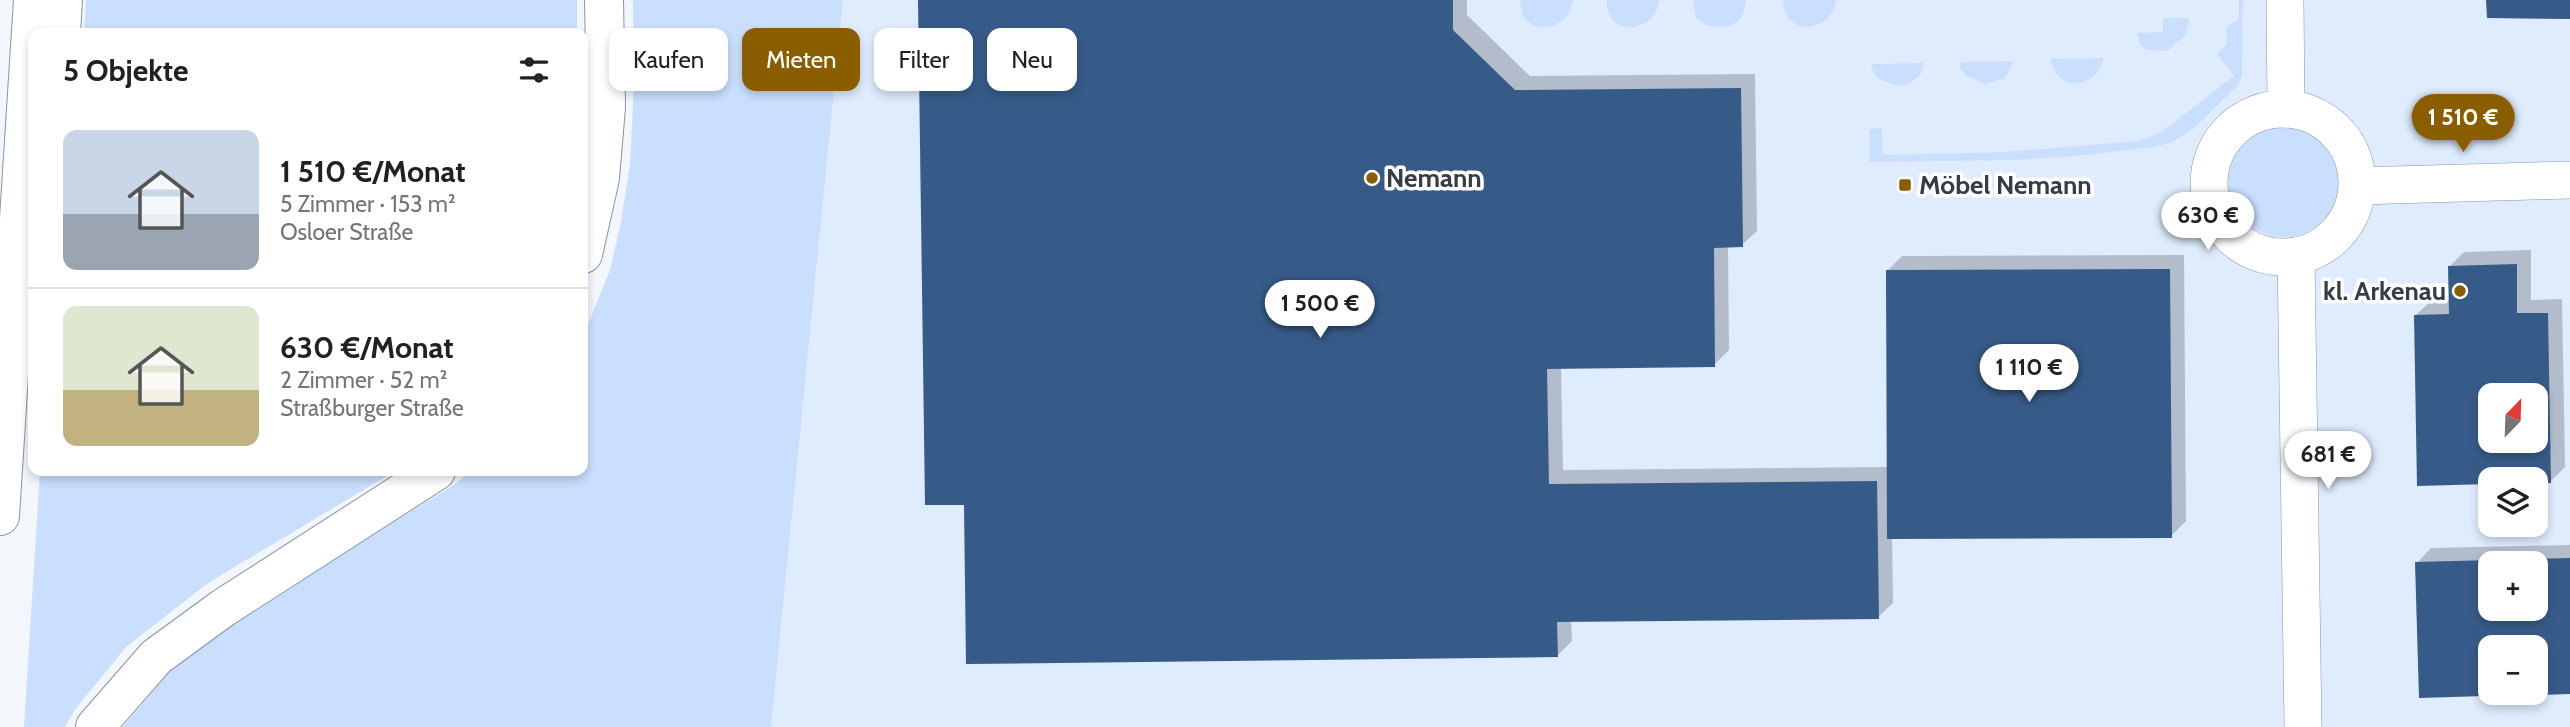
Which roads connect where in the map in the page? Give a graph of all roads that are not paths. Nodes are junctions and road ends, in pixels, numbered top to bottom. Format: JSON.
{"nodes":[{"id":1,"x":33,"y":0,"type":"edge"},
{"id":2,"x":63,"y":0,"type":"edge"},
{"id":3,"x":604,"y":0,"type":"edge"},
{"id":4,"x":2285,"y":0,"type":"edge"},
{"id":5,"x":31,"y":28,"type":"edge"},
{"id":6,"x":61,"y":28,"type":"edge"},
{"id":7,"x":28,"y":78,"type":"edge"},
{"id":8,"x":2286,"y":108,"type":"junction"},
{"id":9,"x":2570,"y":180,"type":"edge"},
{"id":10,"x":2358,"y":186,"type":"junction"},
{"id":11,"x":588,"y":232,"type":"edge"},
{"id":12,"x":2296,"y":256,"type":"junction"},
{"id":13,"x":428,"y":476,"type":"edge"},
{"id":14,"x":0,"y":516,"type":"edge"},
{"id":15,"x":95,"y":727,"type":"edge"},
{"id":16,"x":2303,"y":727,"type":"edge"}],
"edges":[{"from":1,"to":5,"type":"main road"},
{"from":2,"to":6,"type":"main road"},
{"from":3,"to":11,"type":"main road"},
{"from":4,"to":8,"type":"street"},
{"from":7,"to":14,"type":"main road"},
{"from":8,"to":10,"type":"street"},
{"from":8,"to":12,"type":"street"},
{"from":9,"to":10,"type":"street"},
{"from":10,"to":12,"type":"street"},
{"from":12,"to":16,"type":"street"},
{"from":13,"to":15,"type":"main road"}]}
